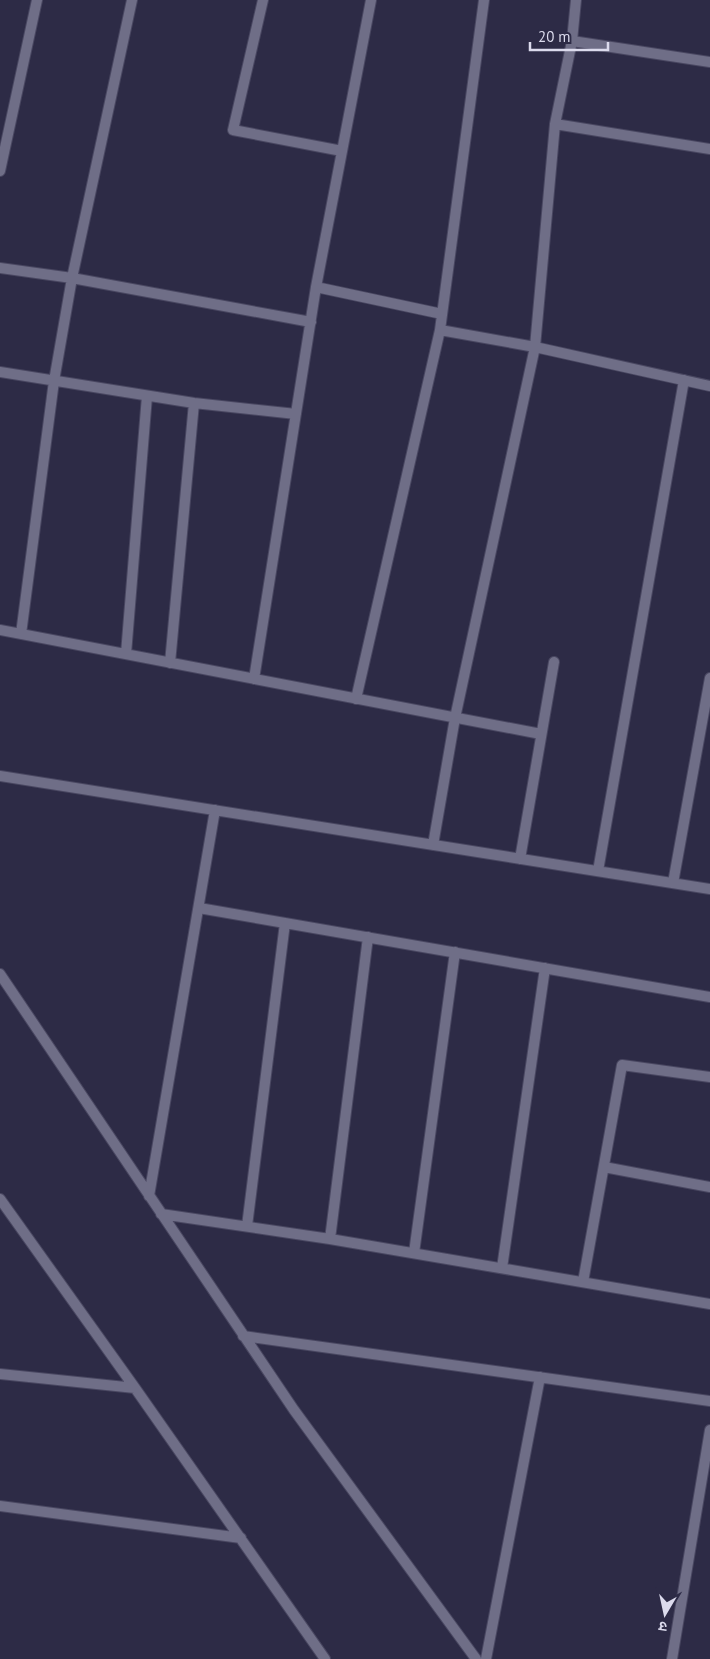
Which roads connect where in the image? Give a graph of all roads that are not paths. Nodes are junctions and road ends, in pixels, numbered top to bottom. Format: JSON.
{"nodes":[{"id":1,"x":37,"y":0,"type":"edge"},
{"id":2,"x":132,"y":0,"type":"edge"},
{"id":3,"x":263,"y":0,"type":"edge"},
{"id":4,"x":371,"y":0,"type":"edge"},
{"id":5,"x":484,"y":0,"type":"edge"},
{"id":6,"x":576,"y":0,"type":"edge"},
{"id":7,"x":572,"y":41,"type":"junction"},
{"id":8,"x":710,"y":62,"type":"edge"},
{"id":9,"x":556,"y":124,"type":"junction"},
{"id":10,"x":710,"y":149,"type":"edge"},
{"id":11,"x":342,"y":151,"type":"junction"},
{"id":12,"x":0,"y":171,"type":"edge"},
{"id":13,"x":0,"y":268,"type":"edge"},
{"id":14,"x":72,"y":278,"type":"junction"},
{"id":15,"x":316,"y":287,"type":"junction"},
{"id":16,"x":442,"y":314,"type":"junction"},
{"id":17,"x":311,"y":322,"type":"junction"},
{"id":18,"x":440,"y":330,"type":"junction"},
{"id":19,"x":535,"y":347,"type":"junction"},
{"id":20,"x":0,"y":372,"type":"edge"},
{"id":21,"x":684,"y":380,"type":"junction"},
{"id":22,"x":54,"y":381,"type":"junction"},
{"id":23,"x":710,"y":386,"type":"edge"},
{"id":24,"x":147,"y":396,"type":"junction"},
{"id":25,"x":194,"y":403,"type":"junction"},
{"id":26,"x":296,"y":414,"type":"junction"},
{"id":27,"x":0,"y":630,"type":"edge"},
{"id":28,"x":21,"y":634,"type":"junction"},
{"id":29,"x":126,"y":654,"type":"junction"},
{"id":30,"x":554,"y":662,"type":"dead end"},
{"id":31,"x":170,"y":663,"type":"junction"},
{"id":32,"x":710,"y":678,"type":"edge"},
{"id":33,"x":254,"y":679,"type":"junction"},
{"id":34,"x":356,"y":699,"type":"junction"},
{"id":35,"x":455,"y":718,"type":"junction"},
{"id":36,"x":541,"y":734,"type":"junction"},
{"id":37,"x":0,"y":776,"type":"edge"},
{"id":38,"x":215,"y":810,"type":"junction"},
{"id":39,"x":433,"y":845,"type":"junction"},
{"id":40,"x":520,"y":858,"type":"junction"},
{"id":41,"x":598,"y":871,"type":"junction"},
{"id":42,"x":673,"y":883,"type":"junction"},
{"id":43,"x":710,"y":889,"type":"edge"},
{"id":44,"x":199,"y":908,"type":"junction"},
{"id":45,"x":286,"y":923,"type":"junction"},
{"id":46,"x":368,"y":937,"type":"junction"},
{"id":47,"x":455,"y":952,"type":"junction"},
{"id":48,"x":545,"y":968,"type":"junction"},
{"id":49,"x":0,"y":974,"type":"edge"},
{"id":50,"x":710,"y":997,"type":"edge"},
{"id":51,"x":710,"y":1077,"type":"edge"},
{"id":52,"x":604,"y":1167,"type":"junction"},
{"id":53,"x":710,"y":1187,"type":"edge"},
{"id":54,"x":149,"y":1196,"type":"junction"},
{"id":55,"x":0,"y":1200,"type":"edge"},
{"id":56,"x":161,"y":1214,"type":"junction"},
{"id":57,"x":247,"y":1226,"type":"junction"},
{"id":58,"x":330,"y":1239,"type":"junction"},
{"id":59,"x":414,"y":1253,"type":"junction"},
{"id":60,"x":502,"y":1268,"type":"junction"},
{"id":61,"x":583,"y":1282,"type":"junction"},
{"id":62,"x":710,"y":1304,"type":"edge"},
{"id":63,"x":243,"y":1336,"type":"junction"},
{"id":64,"x":0,"y":1374,"type":"edge"},
{"id":65,"x":540,"y":1377,"type":"junction"},
{"id":66,"x":136,"y":1388,"type":"junction"},
{"id":67,"x":710,"y":1401,"type":"edge"},
{"id":68,"x":710,"y":1430,"type":"edge"},
{"id":69,"x":0,"y":1506,"type":"edge"},
{"id":70,"x":241,"y":1538,"type":"junction"},
{"id":71,"x":325,"y":1659,"type":"edge"},
{"id":72,"x":476,"y":1659,"type":"edge"},
{"id":73,"x":486,"y":1659,"type":"edge"},
{"id":74,"x":672,"y":1659,"type":"edge"}],
"edges":[{"from":1,"to":12,"type":"street"},
{"from":2,"to":14,"type":"street"},
{"from":3,"to":11,"type":"street"},
{"from":4,"to":11,"type":"street"},
{"from":5,"to":16,"type":"street"},
{"from":6,"to":7,"type":"street"},
{"from":7,"to":8,"type":"street"},
{"from":7,"to":9,"type":"street"},
{"from":9,"to":10,"type":"street"},
{"from":9,"to":19,"type":"street"},
{"from":11,"to":15,"type":"street"},
{"from":13,"to":14,"type":"street"},
{"from":14,"to":17,"type":"street"},
{"from":14,"to":22,"type":"street"},
{"from":15,"to":16,"type":"street"},
{"from":15,"to":17,"type":"street"},
{"from":16,"to":18,"type":"street"},
{"from":17,"to":26,"type":"street"},
{"from":18,"to":19,"type":"street"},
{"from":18,"to":34,"type":"street"},
{"from":19,"to":21,"type":"street"},
{"from":19,"to":35,"type":"street"},
{"from":20,"to":22,"type":"street"},
{"from":21,"to":23,"type":"street"},
{"from":21,"to":41,"type":"street"},
{"from":22,"to":24,"type":"street"},
{"from":22,"to":28,"type":"street"},
{"from":24,"to":25,"type":"street"},
{"from":24,"to":29,"type":"street"},
{"from":25,"to":26,"type":"street"},
{"from":25,"to":31,"type":"street"},
{"from":26,"to":33,"type":"street"},
{"from":27,"to":28,"type":"street"},
{"from":28,"to":29,"type":"street"},
{"from":29,"to":31,"type":"street"},
{"from":30,"to":36,"type":"street"},
{"from":31,"to":33,"type":"street"},
{"from":32,"to":42,"type":"street"},
{"from":33,"to":34,"type":"street"},
{"from":34,"to":35,"type":"street"},
{"from":35,"to":36,"type":"street"},
{"from":35,"to":39,"type":"street"},
{"from":36,"to":40,"type":"street"},
{"from":37,"to":38,"type":"street"},
{"from":38,"to":39,"type":"street"},
{"from":38,"to":44,"type":"street"},
{"from":39,"to":40,"type":"street"},
{"from":40,"to":41,"type":"street"},
{"from":41,"to":42,"type":"street"},
{"from":42,"to":43,"type":"street"},
{"from":44,"to":45,"type":"street"},
{"from":44,"to":54,"type":"street"},
{"from":45,"to":46,"type":"street"},
{"from":45,"to":57,"type":"street"},
{"from":46,"to":47,"type":"street"},
{"from":46,"to":58,"type":"street"},
{"from":47,"to":48,"type":"street"},
{"from":47,"to":59,"type":"street"},
{"from":48,"to":50,"type":"street"},
{"from":48,"to":60,"type":"street"},
{"from":49,"to":54,"type":"street"},
{"from":51,"to":52,"type":"street"},
{"from":52,"to":53,"type":"street"},
{"from":52,"to":61,"type":"street"},
{"from":54,"to":56,"type":"street"},
{"from":55,"to":66,"type":"street"},
{"from":56,"to":57,"type":"street"},
{"from":56,"to":63,"type":"street"},
{"from":57,"to":58,"type":"street"},
{"from":58,"to":59,"type":"street"},
{"from":59,"to":60,"type":"street"},
{"from":60,"to":61,"type":"street"},
{"from":61,"to":62,"type":"street"},
{"from":63,"to":65,"type":"street"},
{"from":63,"to":72,"type":"street"},
{"from":64,"to":66,"type":"street"},
{"from":65,"to":67,"type":"street"},
{"from":65,"to":73,"type":"street"},
{"from":66,"to":70,"type":"street"},
{"from":68,"to":74,"type":"street"},
{"from":69,"to":70,"type":"street"},
{"from":70,"to":71,"type":"street"}]}
